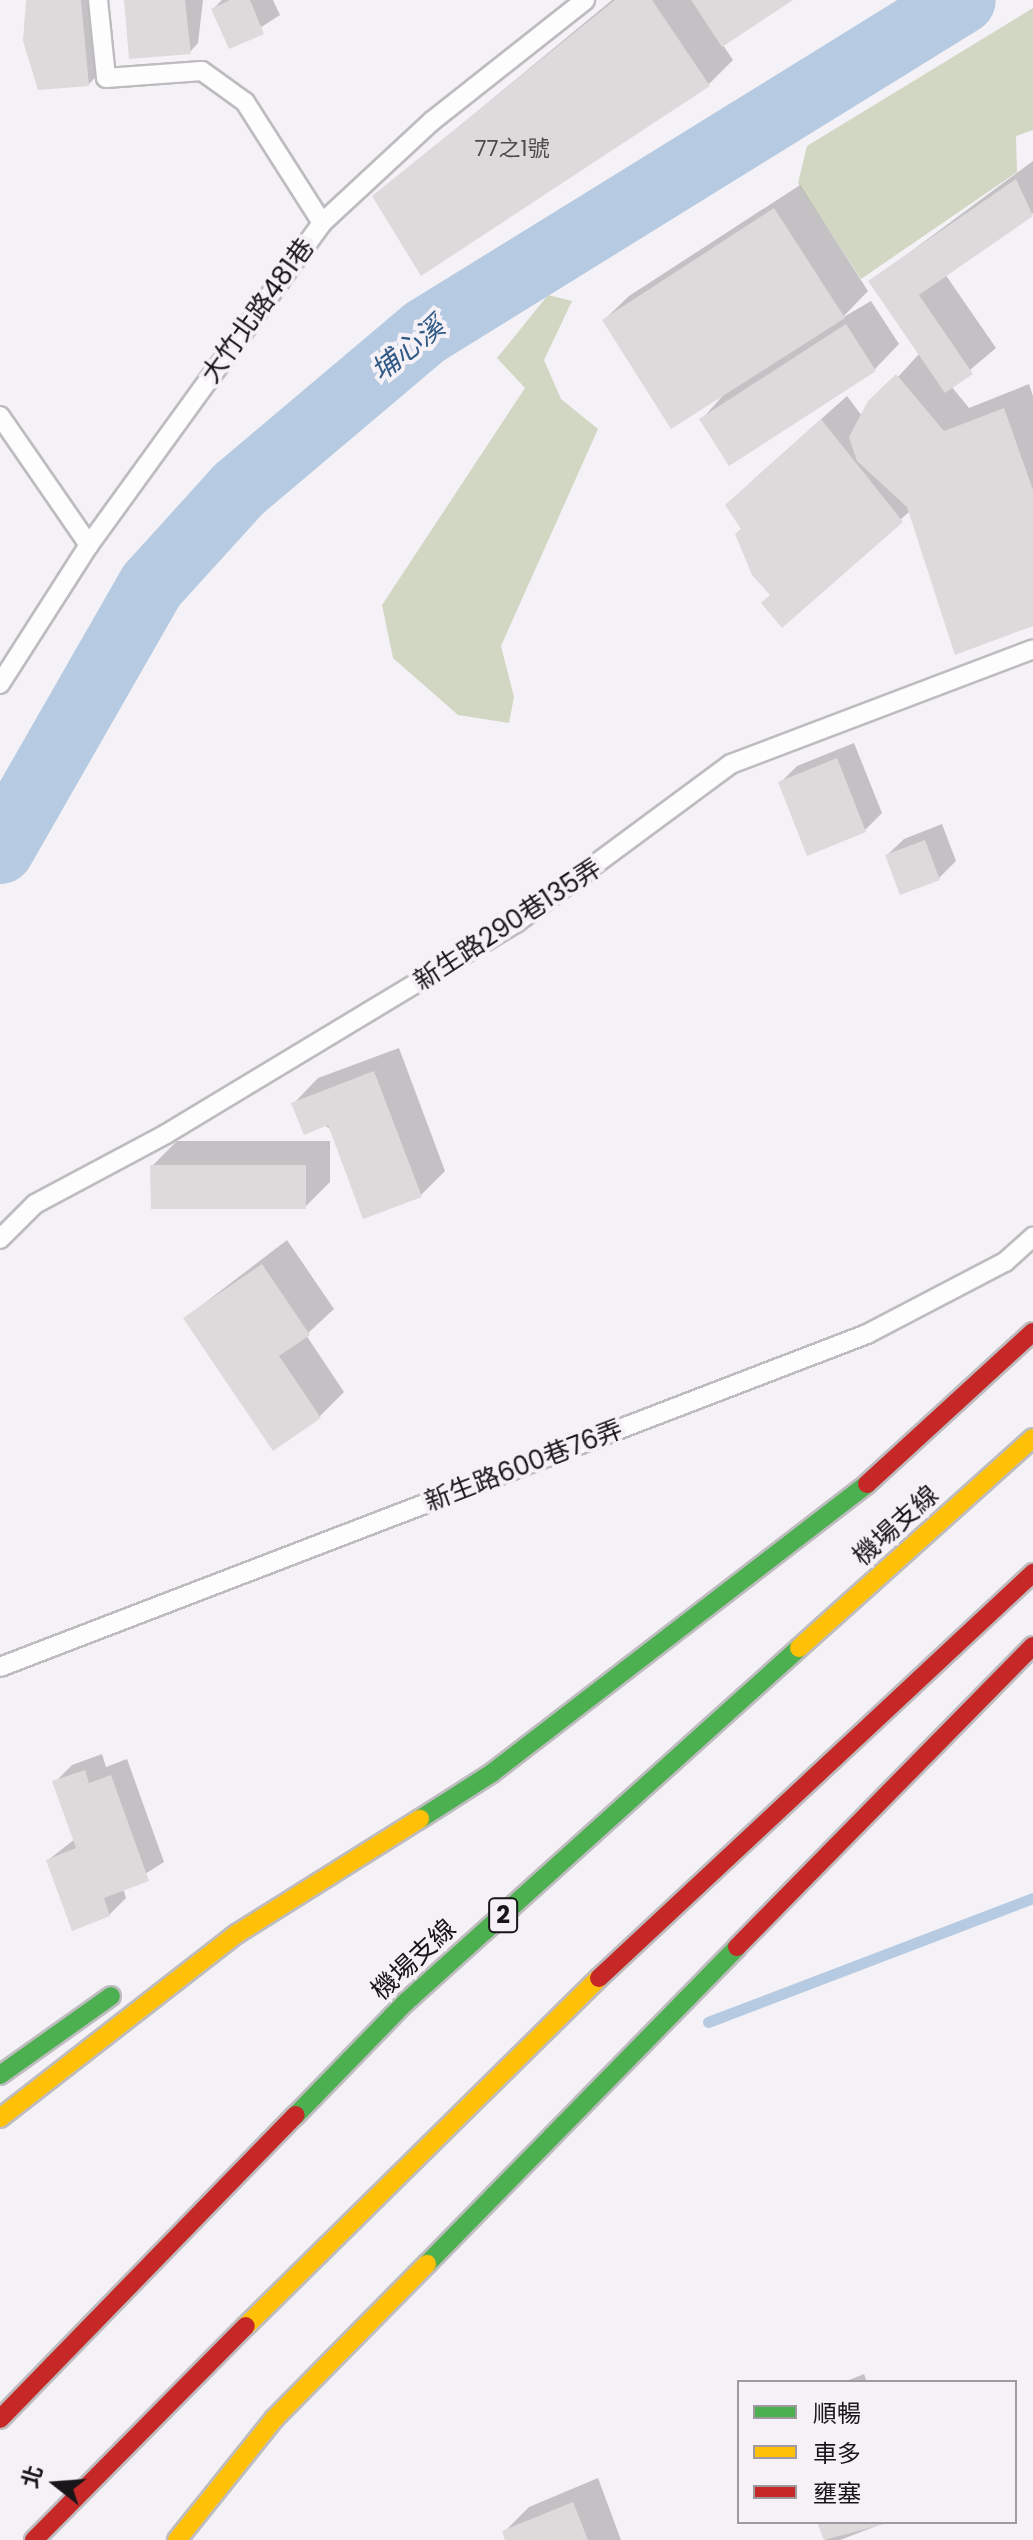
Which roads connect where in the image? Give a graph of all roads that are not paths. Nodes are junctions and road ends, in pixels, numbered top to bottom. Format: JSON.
{"nodes":[{"id":1,"x":98,"y":0,"type":"edge"},
{"id":2,"x":585,"y":0,"type":"edge"},
{"id":3,"x":322,"y":223,"type":"junction"},
{"id":4,"x":0,"y":416,"type":"edge"},
{"id":5,"x":89,"y":545,"type":"junction"},
{"id":6,"x":1033,"y":649,"type":"edge"},
{"id":7,"x":0,"y":684,"type":"edge"},
{"id":8,"x":1033,"y":1237,"type":"edge"},
{"id":9,"x":0,"y":1239,"type":"edge"},
{"id":10,"x":1033,"y":1332,"type":"edge"},
{"id":11,"x":1033,"y":1438,"type":"edge"},
{"id":12,"x":1033,"y":1573,"type":"edge"},
{"id":13,"x":1033,"y":1646,"type":"edge"},
{"id":14,"x":0,"y":1667,"type":"edge"},
{"id":15,"x":238,"y":1933,"type":"junction"},
{"id":16,"x":0,"y":2075,"type":"edge"},
{"id":17,"x":0,"y":2118,"type":"edge"},
{"id":18,"x":0,"y":2419,"type":"edge"},
{"id":19,"x":274,"y":2419,"type":"junction"},
{"id":20,"x":34,"y":2540,"type":"edge"},
{"id":21,"x":155,"y":2540,"type":"edge"},
{"id":22,"x":177,"y":2540,"type":"edge"}],
"edges":[{"from":1,"to":3,"type":"lane"},
{"from":2,"to":3,"type":"lane","name":"大竹北路481巷"},
{"from":3,"to":5,"type":"lane","name":"大竹北路481巷"},
{"from":4,"to":5,"type":"lane"},
{"from":5,"to":7,"type":"lane","name":"大竹北路481巷"},
{"from":6,"to":9,"type":"lane","name":"新生路290巷135弄"},
{"from":8,"to":14,"type":"lane","name":"新生路600巷76弄"},
{"from":10,"to":15,"type":"highway"},
{"from":11,"to":18,"type":"highway","name":"機場支線","number":"2"},
{"from":12,"to":20,"type":"highway"},
{"from":13,"to":19,"type":"highway"},
{"from":15,"to":16,"type":"highway"},
{"from":15,"to":17,"type":"highway"},
{"from":19,"to":21,"type":"highway"},
{"from":19,"to":22,"type":"highway"}]}
